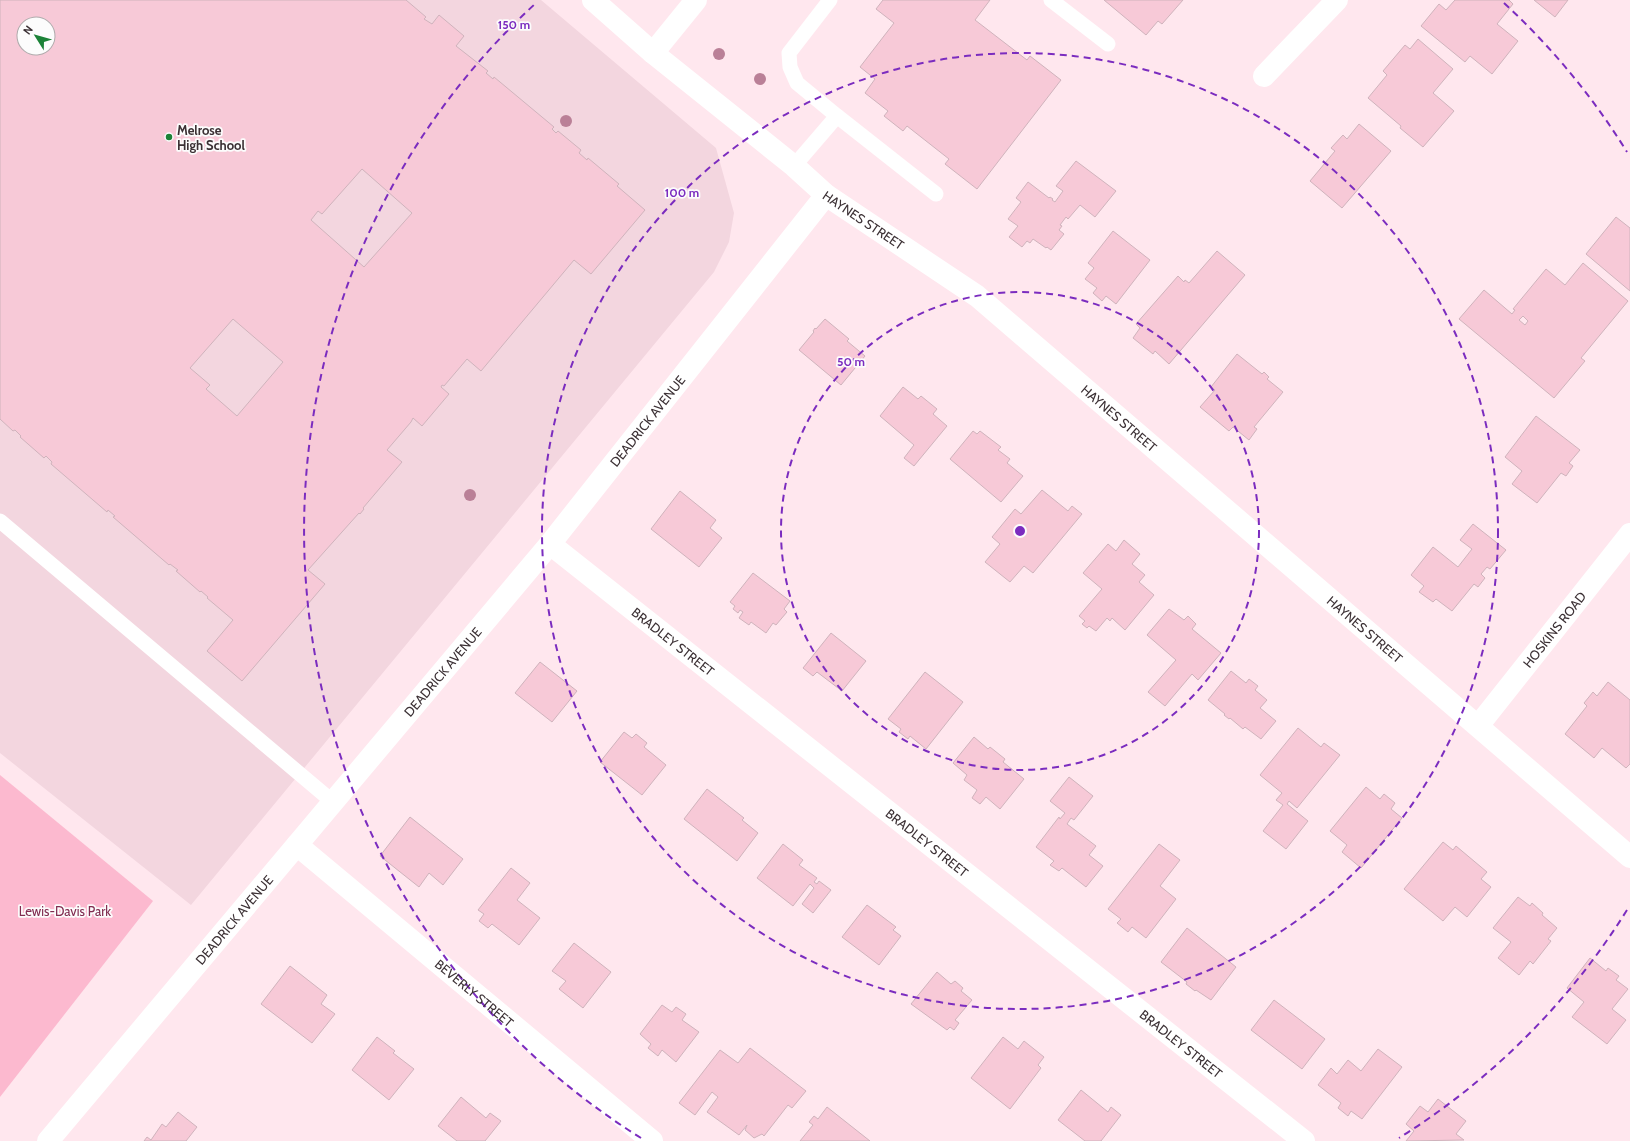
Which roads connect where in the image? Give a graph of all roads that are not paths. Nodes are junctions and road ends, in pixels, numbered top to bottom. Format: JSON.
{"nodes":[{"id":1,"x":593,"y":0,"type":"edge"},
{"id":2,"x":696,"y":0,"type":"edge"},
{"id":3,"x":830,"y":0,"type":"edge"},
{"id":4,"x":1050,"y":0,"type":"edge"},
{"id":5,"x":1337,"y":0,"type":"edge"},
{"id":6,"x":1108,"y":44,"type":"dead end"},
{"id":7,"x":653,"y":53,"type":"junction"},
{"id":8,"x":1264,"y":76,"type":"dead end"},
{"id":9,"x":837,"y":116,"type":"junction"},
{"id":10,"x":794,"y":166,"type":"junction"},
{"id":11,"x":936,"y":194,"type":"dead end"},
{"id":12,"x":826,"y":195,"type":"junction"},
{"id":13,"x":0,"y":521,"type":"edge"},
{"id":14,"x":1630,"y":534,"type":"edge"},
{"id":15,"x":550,"y":544,"type":"junction"},
{"id":16,"x":1478,"y":726,"type":"junction"},
{"id":17,"x":333,"y":802,"type":"junction"},
{"id":18,"x":297,"y":845,"type":"junction"},
{"id":19,"x":1630,"y":857,"type":"edge"},
{"id":20,"x":48,"y":1141,"type":"edge"},
{"id":21,"x":652,"y":1141,"type":"edge"},
{"id":22,"x":1304,"y":1141,"type":"edge"}],
"edges":[{"from":1,"to":7,"type":"street","name":"HAYNES STREET"},
{"from":2,"to":7,"type":"street"},
{"from":3,"to":9,"type":"lane"},
{"from":4,"to":6,"type":"lane"},
{"from":5,"to":8,"type":"street"},
{"from":7,"to":10,"type":"street","name":"HAYNES STREET"},
{"from":9,"to":10,"type":"lane"},
{"from":9,"to":11,"type":"lane"},
{"from":10,"to":12,"type":"street","name":"HAYNES STREET"},
{"from":12,"to":15,"type":"street","name":"DEADRICK AVENUE"},
{"from":12,"to":16,"type":"street","name":"HAYNES STREET"},
{"from":13,"to":17,"type":"lane"},
{"from":14,"to":16,"type":"street","name":"HOSKINS ROAD"},
{"from":15,"to":17,"type":"street","name":"DEADRICK AVENUE"},
{"from":15,"to":22,"type":"street","name":"BRADLEY STREET"},
{"from":16,"to":19,"type":"street","name":"HAYNES STREET"},
{"from":17,"to":18,"type":"street","name":"DEADRICK AVENUE"},
{"from":18,"to":20,"type":"street","name":"DEADRICK AVENUE"},
{"from":18,"to":21,"type":"street","name":"BEVERLY STREET"}]}
